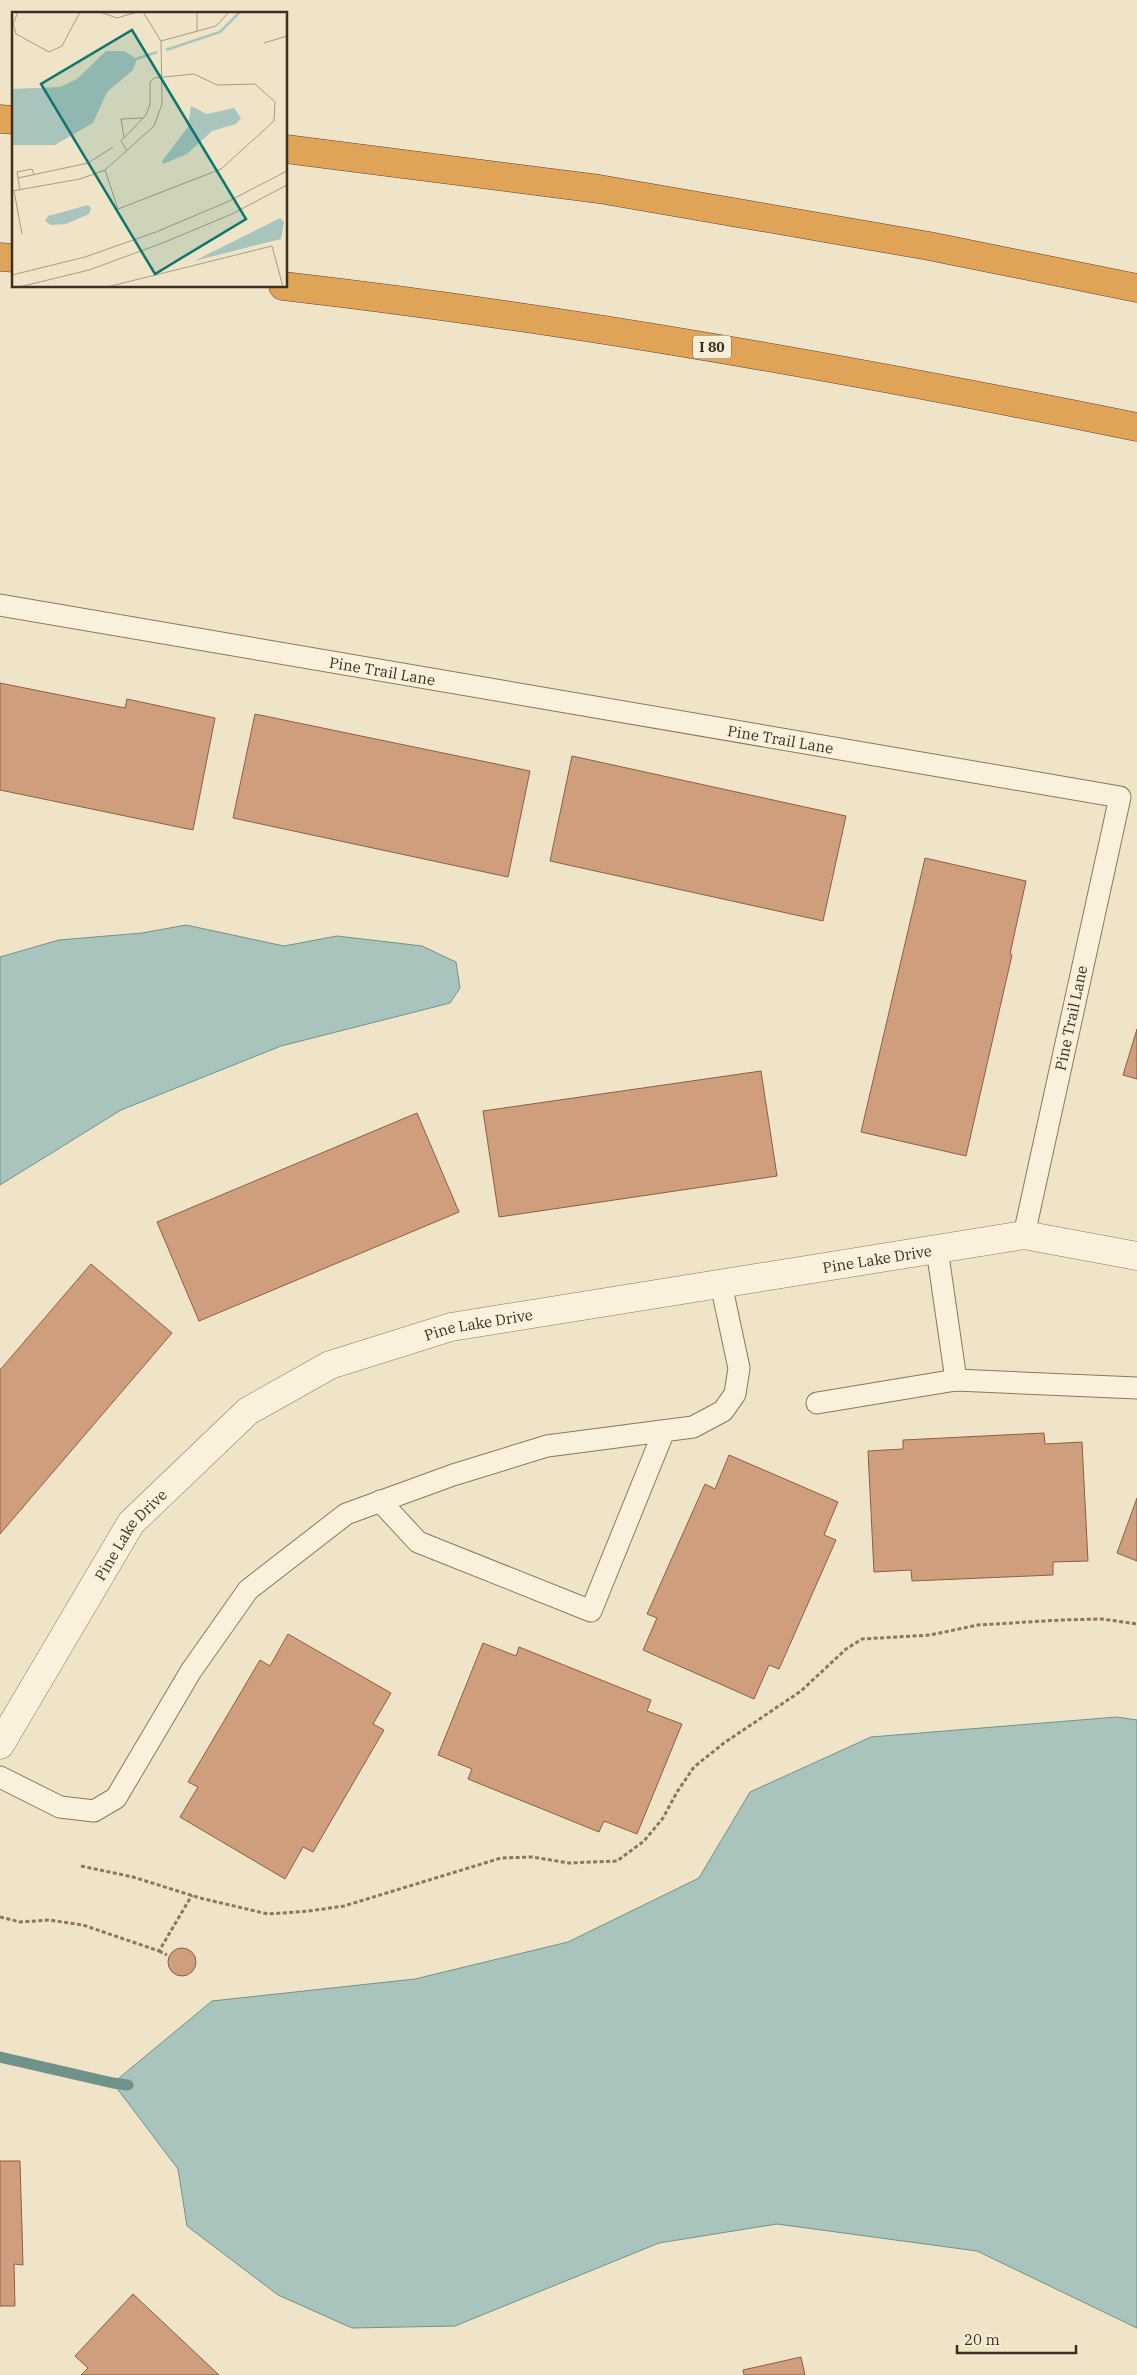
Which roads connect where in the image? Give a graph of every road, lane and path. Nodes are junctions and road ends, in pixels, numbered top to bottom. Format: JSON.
{"nodes":[{"id":1,"x":288,"y":148,"type":"edge"},
{"id":2,"x":288,"y":287,"type":"edge"},
{"id":3,"x":1137,"y":288,"type":"edge"},
{"id":4,"x":1137,"y":427,"type":"edge"},
{"id":5,"x":0,"y":604,"type":"edge"},
{"id":6,"x":1024,"y":1235,"type":"junction"},
{"id":7,"x":937,"y":1249,"type":"junction"},
{"id":8,"x":1137,"y":1256,"type":"edge"},
{"id":9,"x":721,"y":1284,"type":"junction"},
{"id":10,"x":956,"y":1380,"type":"junction"},
{"id":11,"x":1137,"y":1388,"type":"edge"},
{"id":12,"x":817,"y":1403,"type":"dead end"},
{"id":13,"x":664,"y":1431,"type":"junction"},
{"id":14,"x":380,"y":1501,"type":"junction"},
{"id":15,"x":1137,"y":1624,"type":"edge"},
{"id":16,"x":0,"y":1746,"type":"edge"},
{"id":17,"x":0,"y":1777,"type":"edge"},
{"id":18,"x":81,"y":1866,"type":"dead end"},
{"id":19,"x":192,"y":1895,"type":"junction"},
{"id":20,"x":0,"y":1917,"type":"edge"},
{"id":21,"x":158,"y":1951,"type":"junction"},
{"id":22,"x":167,"y":1955,"type":"dead end"}],
"edges":[{"from":1,"to":3,"type":"highway"},
{"from":2,"to":4,"type":"highway","number":"I 80"},
{"from":5,"to":6,"type":"lane","name":"Pine Trail Lane"},
{"from":6,"to":7,"type":"street","name":"Pine Lake Drive"},
{"from":6,"to":8,"type":"street","name":"Pine Lake Drive"},
{"from":7,"to":9,"type":"street","name":"Pine Lake Drive"},
{"from":7,"to":10,"type":"lane"},
{"from":9,"to":13,"type":"lane"},
{"from":9,"to":16,"type":"street","name":"Pine Lake Drive"},
{"from":10,"to":11,"type":"lane"},
{"from":10,"to":12,"type":"lane"},
{"from":13,"to":14,"type":"lane"},
{"from":13,"to":14,"type":"lane"},
{"from":14,"to":17,"type":"lane"},
{"from":15,"to":19,"type":"path"},
{"from":18,"to":19,"type":"path"},
{"from":19,"to":21,"type":"path"},
{"from":20,"to":21,"type":"path"},
{"from":21,"to":22,"type":"path"}]}
